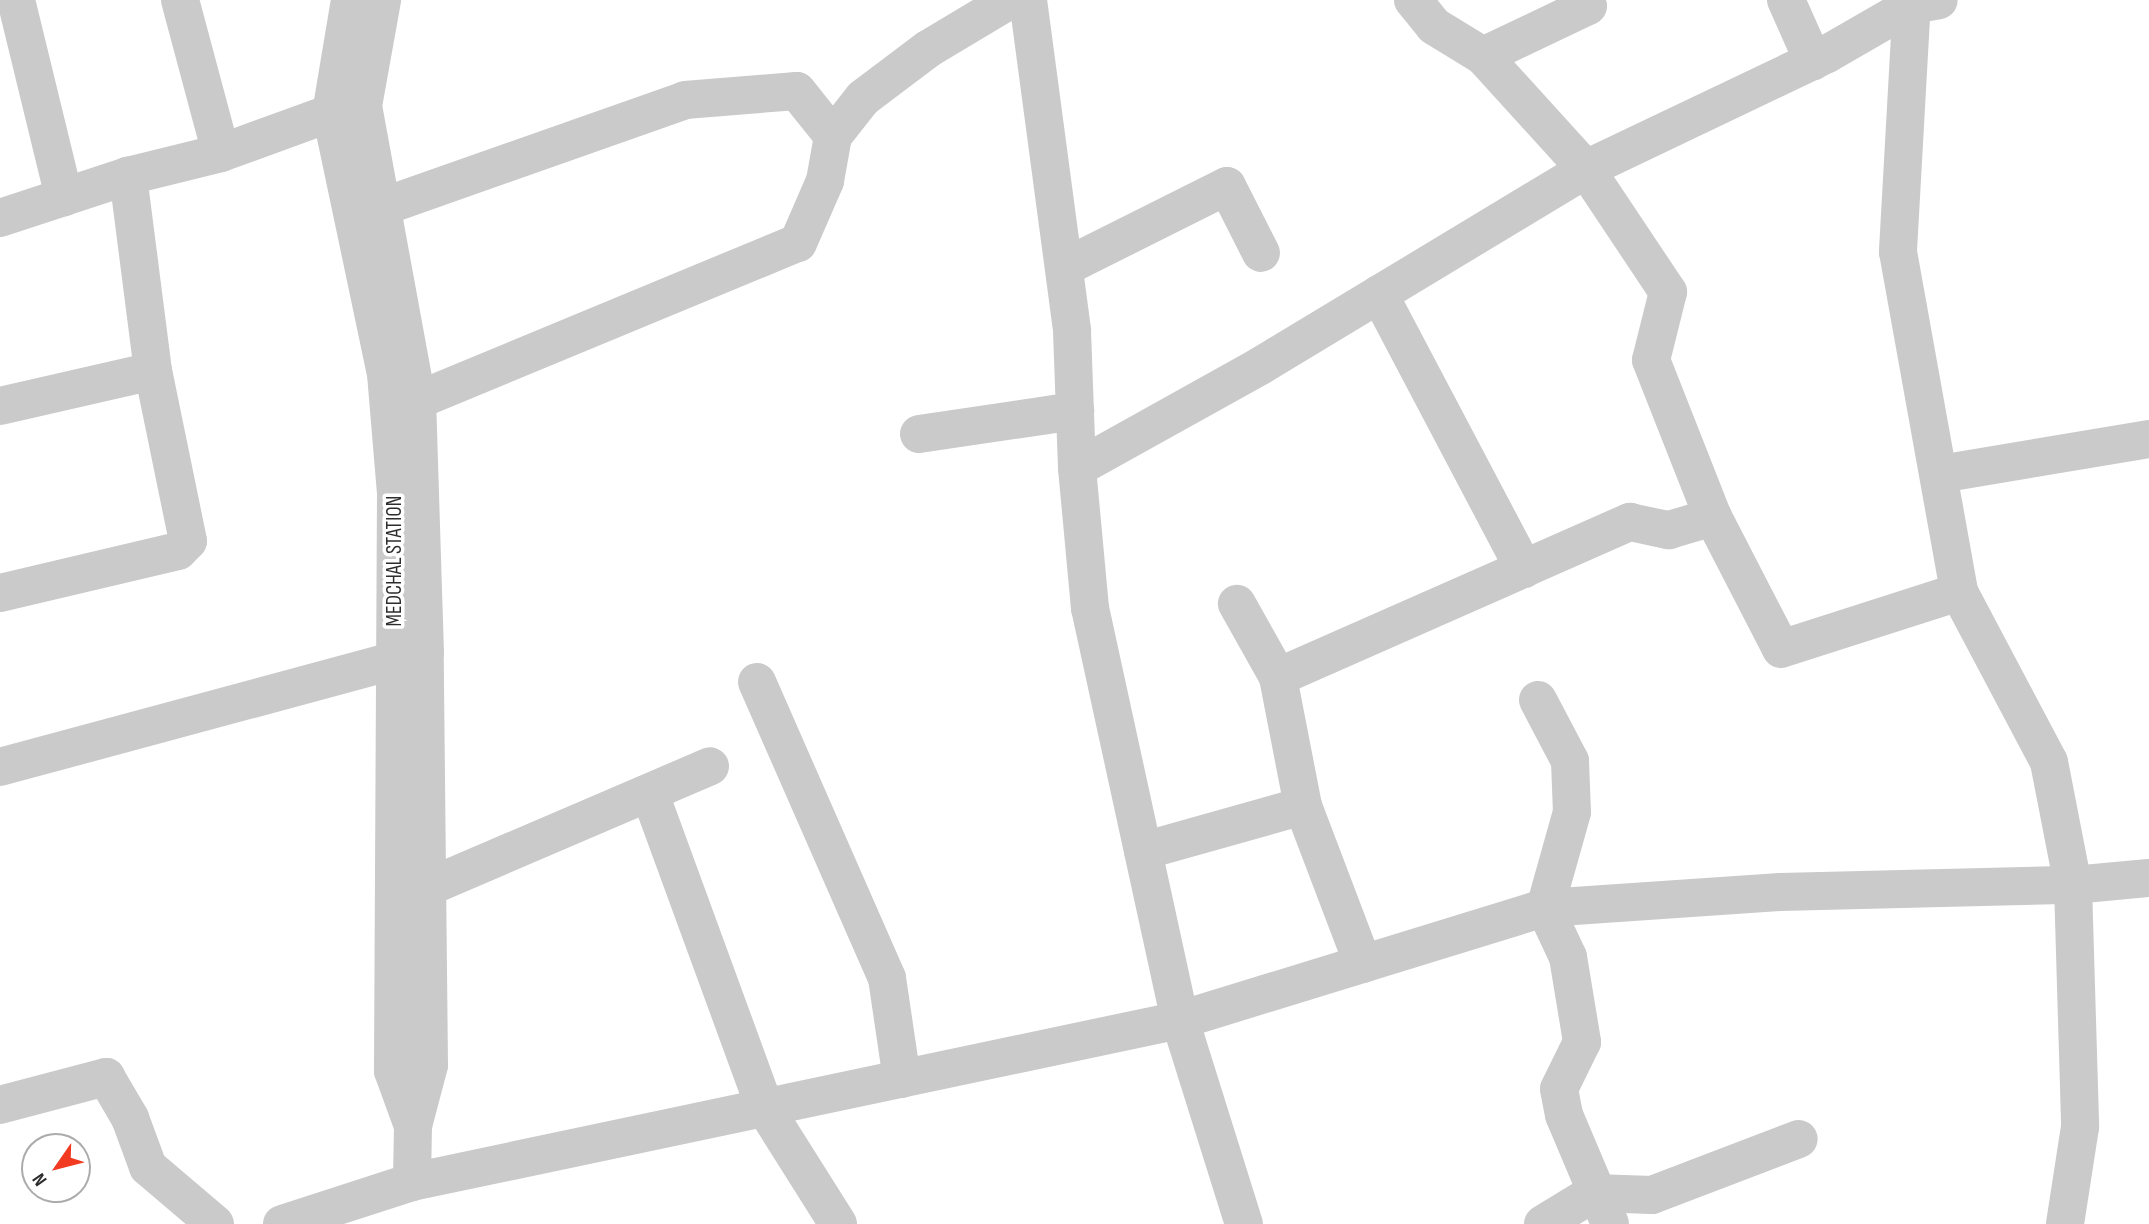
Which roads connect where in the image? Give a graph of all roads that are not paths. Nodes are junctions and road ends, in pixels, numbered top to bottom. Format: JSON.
{"nodes":[{"id":1,"x":16,"y":0,"type":"edge"},
{"id":2,"x":180,"y":0,"type":"edge"},
{"id":3,"x":350,"y":0,"type":"edge"},
{"id":4,"x":382,"y":0,"type":"edge"},
{"id":5,"x":1010,"y":0,"type":"edge"},
{"id":6,"x":1028,"y":0,"type":"edge"},
{"id":7,"x":1413,"y":0,"type":"edge"},
{"id":8,"x":1585,"y":0,"type":"edge"},
{"id":9,"x":1786,"y":0,"type":"edge"},
{"id":10,"x":1921,"y":2,"type":"edge"},
{"id":11,"x":1483,"y":56,"type":"junction"},
{"id":12,"x":1813,"y":61,"type":"junction"},
{"id":13,"x":331,"y":113,"type":"junction"},
{"id":14,"x":833,"y":136,"type":"junction"},
{"id":15,"x":221,"y":153,"type":"junction"},
{"id":16,"x":1586,"y":169,"type":"junction"},
{"id":17,"x":128,"y":176,"type":"junction"},
{"id":18,"x":64,"y":197,"type":"junction"},
{"id":19,"x":382,"y":207,"type":"junction"},
{"id":20,"x":0,"y":218,"type":"edge"},
{"id":21,"x":1261,"y":253,"type":"dead end"},
{"id":22,"x":1065,"y":267,"type":"junction"},
{"id":23,"x":1379,"y":294,"type":"junction"},
{"id":24,"x":153,"y":371,"type":"junction"},
{"id":25,"x":0,"y":406,"type":"edge"},
{"id":26,"x":403,"y":406,"type":"junction"},
{"id":27,"x":1075,"y":411,"type":"junction"},
{"id":28,"x":919,"y":434,"type":"dead end"},
{"id":29,"x":2149,"y":439,"type":"edge"},
{"id":30,"x":1077,"y":468,"type":"junction"},
{"id":31,"x":1940,"y":474,"type":"junction"},
{"id":32,"x":1713,"y":517,"type":"junction"},
{"id":33,"x":1524,"y":569,"type":"junction"},
{"id":34,"x":1959,"y":592,"type":"junction"},
{"id":35,"x":0,"y":593,"type":"edge"},
{"id":36,"x":1237,"y":604,"type":"dead end"},
{"id":37,"x":394,"y":662,"type":"junction"},
{"id":38,"x":1278,"y":677,"type":"junction"},
{"id":39,"x":758,"y":682,"type":"dead end"},
{"id":40,"x":1538,"y":700,"type":"dead end"},
{"id":41,"x":710,"y":766,"type":"dead end"},
{"id":42,"x":0,"y":767,"type":"edge"},
{"id":43,"x":650,"y":794,"type":"junction"},
{"id":44,"x":1303,"y":806,"type":"junction"},
{"id":45,"x":1143,"y":851,"type":"junction"},
{"id":46,"x":2149,"y":878,"type":"edge"},
{"id":47,"x":2073,"y":885,"type":"junction"},
{"id":48,"x":426,"y":888,"type":"junction"},
{"id":49,"x":1545,"y":908,"type":"junction"},
{"id":50,"x":1363,"y":964,"type":"junction"},
{"id":51,"x":1180,"y":1020,"type":"junction"},
{"id":52,"x":902,"y":1079,"type":"junction"},
{"id":53,"x":0,"y":1105,"type":"edge"},
{"id":54,"x":765,"y":1108,"type":"junction"},
{"id":55,"x":413,"y":1126,"type":"junction"},
{"id":56,"x":1800,"y":1139,"type":"dead end"},
{"id":57,"x":412,"y":1182,"type":"junction"},
{"id":58,"x":1602,"y":1209,"type":"edge"},
{"id":59,"x":215,"y":1224,"type":"edge"},
{"id":60,"x":282,"y":1224,"type":"edge"},
{"id":61,"x":838,"y":1224,"type":"edge"},
{"id":62,"x":1244,"y":1224,"type":"edge"},
{"id":63,"x":1543,"y":1224,"type":"edge"},
{"id":64,"x":2065,"y":1224,"type":"edge"}],
"edges":[{"from":1,"to":18,"type":"street"},
{"from":2,"to":15,"type":"street"},
{"from":3,"to":13,"type":"street","name":"MEDCHAL STATION"},
{"from":4,"to":19,"type":"street","name":"MEDCHAL STATION"},
{"from":5,"to":14,"type":"street"},
{"from":6,"to":22,"type":"street"},
{"from":7,"to":11,"type":"street"},
{"from":8,"to":11,"type":"street"},
{"from":9,"to":12,"type":"street"},
{"from":10,"to":12,"type":"street"},
{"from":10,"to":31,"type":"street"},
{"from":11,"to":16,"type":"street"},
{"from":12,"to":16,"type":"street"},
{"from":13,"to":15,"type":"street"},
{"from":13,"to":26,"type":"street","name":"MEDCHAL STATION"},
{"from":14,"to":19,"type":"street"},
{"from":14,"to":26,"type":"street"},
{"from":15,"to":17,"type":"street"},
{"from":16,"to":23,"type":"street"},
{"from":16,"to":32,"type":"street"},
{"from":17,"to":18,"type":"street"},
{"from":17,"to":24,"type":"street"},
{"from":18,"to":20,"type":"street"},
{"from":19,"to":26,"type":"street","name":"MEDCHAL STATION"},
{"from":21,"to":22,"type":"street"},
{"from":22,"to":27,"type":"street"},
{"from":23,"to":30,"type":"street"},
{"from":23,"to":33,"type":"street"},
{"from":24,"to":25,"type":"street"},
{"from":24,"to":35,"type":"street"},
{"from":26,"to":37,"type":"street","name":"MEDCHAL STATION"},
{"from":26,"to":48,"type":"street","name":"MEDCHAL STATION"},
{"from":27,"to":28,"type":"street"},
{"from":27,"to":30,"type":"street"},
{"from":29,"to":31,"type":"street"},
{"from":30,"to":45,"type":"street"},
{"from":31,"to":34,"type":"street"},
{"from":32,"to":33,"type":"street"},
{"from":32,"to":34,"type":"street"},
{"from":33,"to":38,"type":"street"},
{"from":34,"to":47,"type":"street"},
{"from":36,"to":38,"type":"street"},
{"from":37,"to":42,"type":"street"},
{"from":37,"to":55,"type":"street","name":"MEDCHAL STATION"},
{"from":38,"to":44,"type":"street"},
{"from":39,"to":52,"type":"street"},
{"from":40,"to":49,"type":"street"},
{"from":41,"to":43,"type":"street"},
{"from":43,"to":48,"type":"street"},
{"from":43,"to":54,"type":"street"},
{"from":44,"to":45,"type":"street"},
{"from":44,"to":50,"type":"street"},
{"from":45,"to":51,"type":"street"},
{"from":46,"to":47,"type":"street"},
{"from":47,"to":49,"type":"street"},
{"from":47,"to":64,"type":"street"},
{"from":48,"to":55,"type":"street","name":"MEDCHAL STATION"},
{"from":49,"to":50,"type":"street"},
{"from":49,"to":58,"type":"street"},
{"from":50,"to":51,"type":"street"},
{"from":51,"to":52,"type":"street"},
{"from":51,"to":62,"type":"street"},
{"from":52,"to":54,"type":"street"},
{"from":53,"to":59,"type":"street"},
{"from":54,"to":57,"type":"street"},
{"from":54,"to":61,"type":"street"},
{"from":55,"to":57,"type":"street","name":"MEDCHAL STATION"},
{"from":56,"to":58,"type":"street"},
{"from":57,"to":60,"type":"street"},
{"from":58,"to":63,"type":"street"}]}
